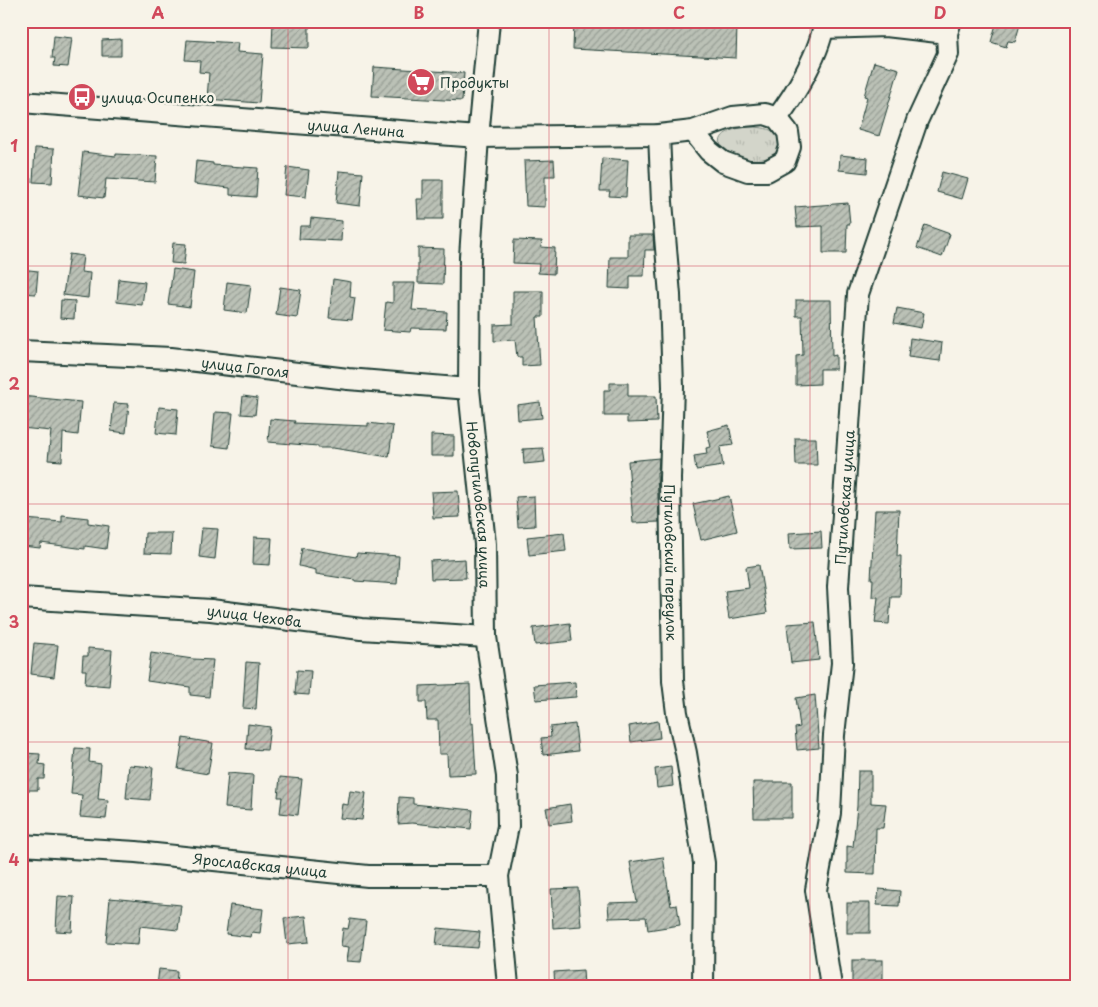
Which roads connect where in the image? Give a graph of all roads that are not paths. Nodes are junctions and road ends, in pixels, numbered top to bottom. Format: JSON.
{"nodes":[{"id":1,"x":489,"y":21,"type":"edge"},
{"id":2,"x":823,"y":25,"type":"edge"},
{"id":3,"x":949,"y":27,"type":"edge"},
{"id":4,"x":21,"y":102,"type":"edge"},
{"id":5,"x":777,"y":118,"type":"junction"},
{"id":6,"x":693,"y":132,"type":"junction"},
{"id":7,"x":659,"y":135,"type":"junction"},
{"id":8,"x":478,"y":137,"type":"junction"},
{"id":9,"x":21,"y":351,"type":"edge"},
{"id":10,"x":469,"y":389,"type":"junction"},
{"id":11,"x":21,"y":598,"type":"edge"},
{"id":12,"x":486,"y":637,"type":"junction"},
{"id":13,"x":21,"y":845,"type":"edge"},
{"id":14,"x":498,"y":876,"type":"junction"},
{"id":15,"x":508,"y":986,"type":"edge"},
{"id":16,"x":703,"y":986,"type":"edge"},
{"id":17,"x":831,"y":986,"type":"edge"}],
"edges":[{"from":1,"to":8,"type":"street","name":"Новопутиловская улица"},
{"from":2,"to":3,"type":"street"},
{"from":2,"to":5,"type":"street"},
{"from":3,"to":17,"type":"street","name":"Путиловская улица"},
{"from":4,"to":8,"type":"street","name":"улица Ленина"},
{"from":5,"to":6,"type":"street","name":"улица Ленина"},
{"from":5,"to":6,"type":"street"},
{"from":6,"to":7,"type":"street","name":"улица Ленина"},
{"from":7,"to":8,"type":"street","name":"улица Ленина"},
{"from":7,"to":16,"type":"street","name":"Путиловский переулок"},
{"from":8,"to":10,"type":"street","name":"Новопутиловская улица"},
{"from":9,"to":10,"type":"street","name":"улица Гоголя"},
{"from":10,"to":12,"type":"street","name":"Новопутиловская улица"},
{"from":11,"to":12,"type":"street","name":"улица Чехова"},
{"from":12,"to":14,"type":"street","name":"Новопутиловская улица"},
{"from":13,"to":14,"type":"street","name":"Ярославская улица"},
{"from":14,"to":15,"type":"street","name":"Новопутиловская улица"}]}
